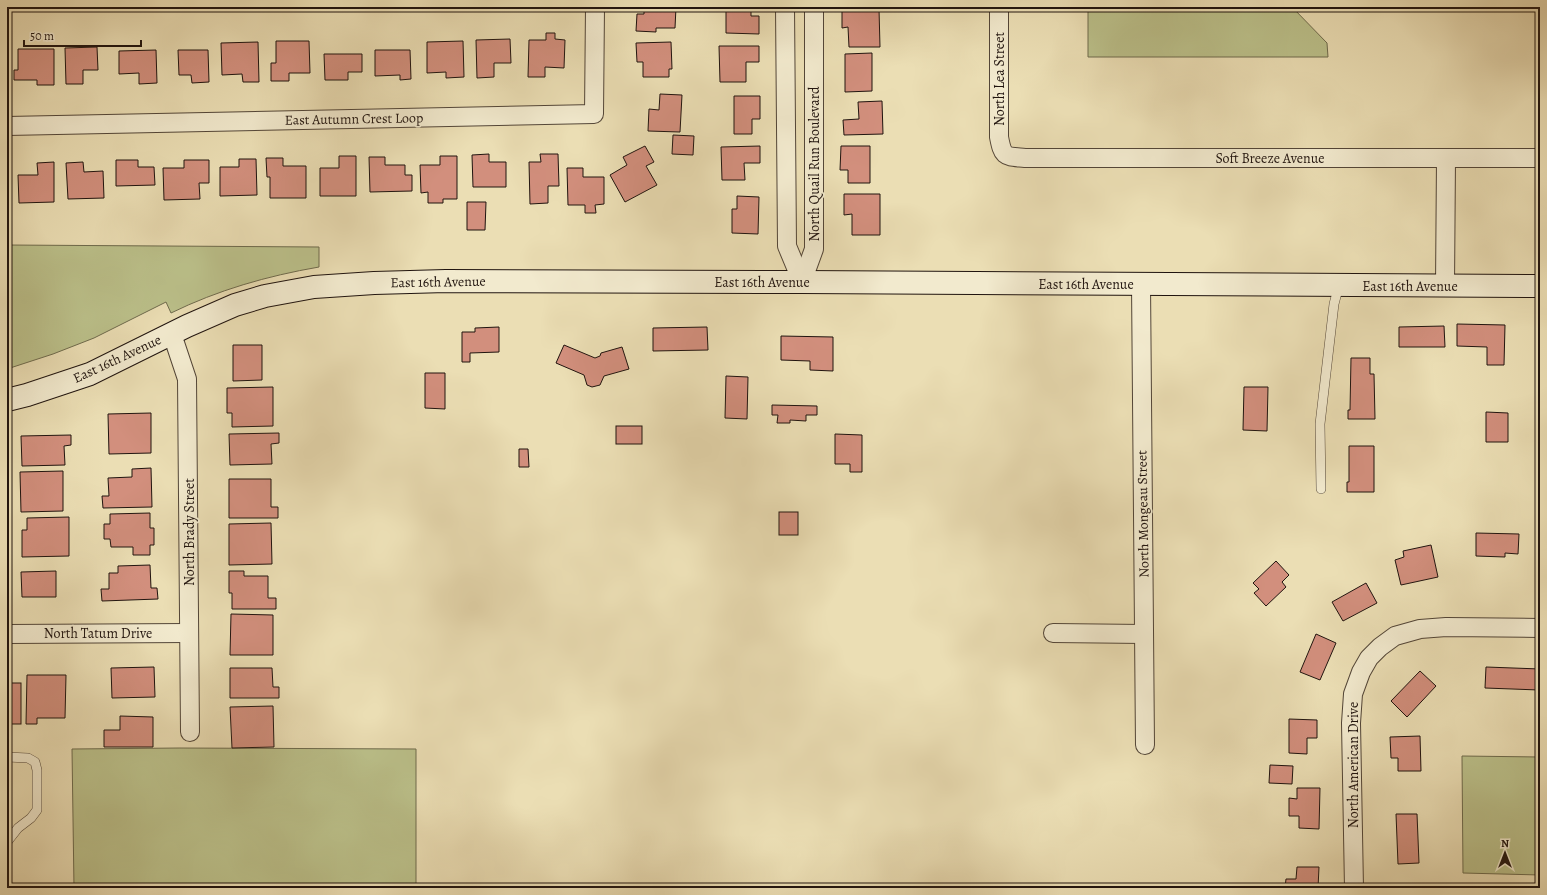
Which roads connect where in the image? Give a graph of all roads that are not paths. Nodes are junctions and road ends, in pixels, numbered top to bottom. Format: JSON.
{"nodes":[{"id":1,"x":595,"y":7,"type":"edge"},
{"id":2,"x":785,"y":7,"type":"edge"},
{"id":3,"x":814,"y":7,"type":"edge"},
{"id":4,"x":999,"y":7,"type":"edge"},
{"id":5,"x":7,"y":126,"type":"edge"},
{"id":6,"x":1002,"y":151,"type":"joint"},
{"id":7,"x":1540,"y":158,"type":"edge"},
{"id":8,"x":1446,"y":159,"type":"junction"},
{"id":9,"x":802,"y":282,"type":"junction"},
{"id":10,"x":1141,"y":284,"type":"junction"},
{"id":11,"x":1338,"y":285,"type":"junction"},
{"id":12,"x":1445,"y":286,"type":"junction"},
{"id":13,"x":1540,"y":286,"type":"edge"},
{"id":14,"x":172,"y":334,"type":"junction"},
{"id":15,"x":7,"y":400,"type":"edge"},
{"id":16,"x":1321,"y":489,"type":"dead end"},
{"id":17,"x":1540,"y":628,"type":"edge"},
{"id":18,"x":189,"y":633,"type":"junction"},
{"id":19,"x":1053,"y":633,"type":"dead end"},
{"id":20,"x":7,"y":634,"type":"edge"},
{"id":21,"x":1144,"y":634,"type":"junction"},
{"id":22,"x":190,"y":732,"type":"dead end"},
{"id":23,"x":1145,"y":745,"type":"dead end"},
{"id":24,"x":7,"y":757,"type":"edge"},
{"id":25,"x":7,"y":842,"type":"edge"},
{"id":26,"x":1354,"y":888,"type":"edge"}],
"edges":[{"from":1,"to":5,"type":"street","name":"East Autumn Crest Loop"},
{"from":2,"to":9,"type":"street","name":"North Quail Run Boulevard"},
{"from":3,"to":9,"type":"street","name":"North Quail Run Boulevard"},
{"from":4,"to":6,"type":"street","name":"North Lea Street"},
{"from":6,"to":8,"type":"street","name":"Soft Breeze Avenue"},
{"from":7,"to":8,"type":"street","name":"Soft Breeze Avenue"},
{"from":8,"to":12,"type":"street"},
{"from":9,"to":10,"type":"street","name":"East 16th Avenue"},
{"from":9,"to":14,"type":"street","name":"East 16th Avenue"},
{"from":10,"to":11,"type":"street","name":"East 16th Avenue"},
{"from":10,"to":21,"type":"street","name":"North Mongeau Street"},
{"from":11,"to":12,"type":"street","name":"East 16th Avenue"},
{"from":11,"to":16,"type":"lane"},
{"from":12,"to":13,"type":"street","name":"East 16th Avenue"},
{"from":14,"to":15,"type":"street","name":"East 16th Avenue"},
{"from":14,"to":18,"type":"street","name":"North Brady Street"},
{"from":17,"to":26,"type":"street","name":"North American Drive"},
{"from":18,"to":20,"type":"street","name":"North Tatum Drive"},
{"from":18,"to":22,"type":"street","name":"North Brady Street"},
{"from":19,"to":21,"type":"street"},
{"from":21,"to":23,"type":"street","name":"North Mongeau Street"},
{"from":24,"to":25,"type":"lane"}]}
